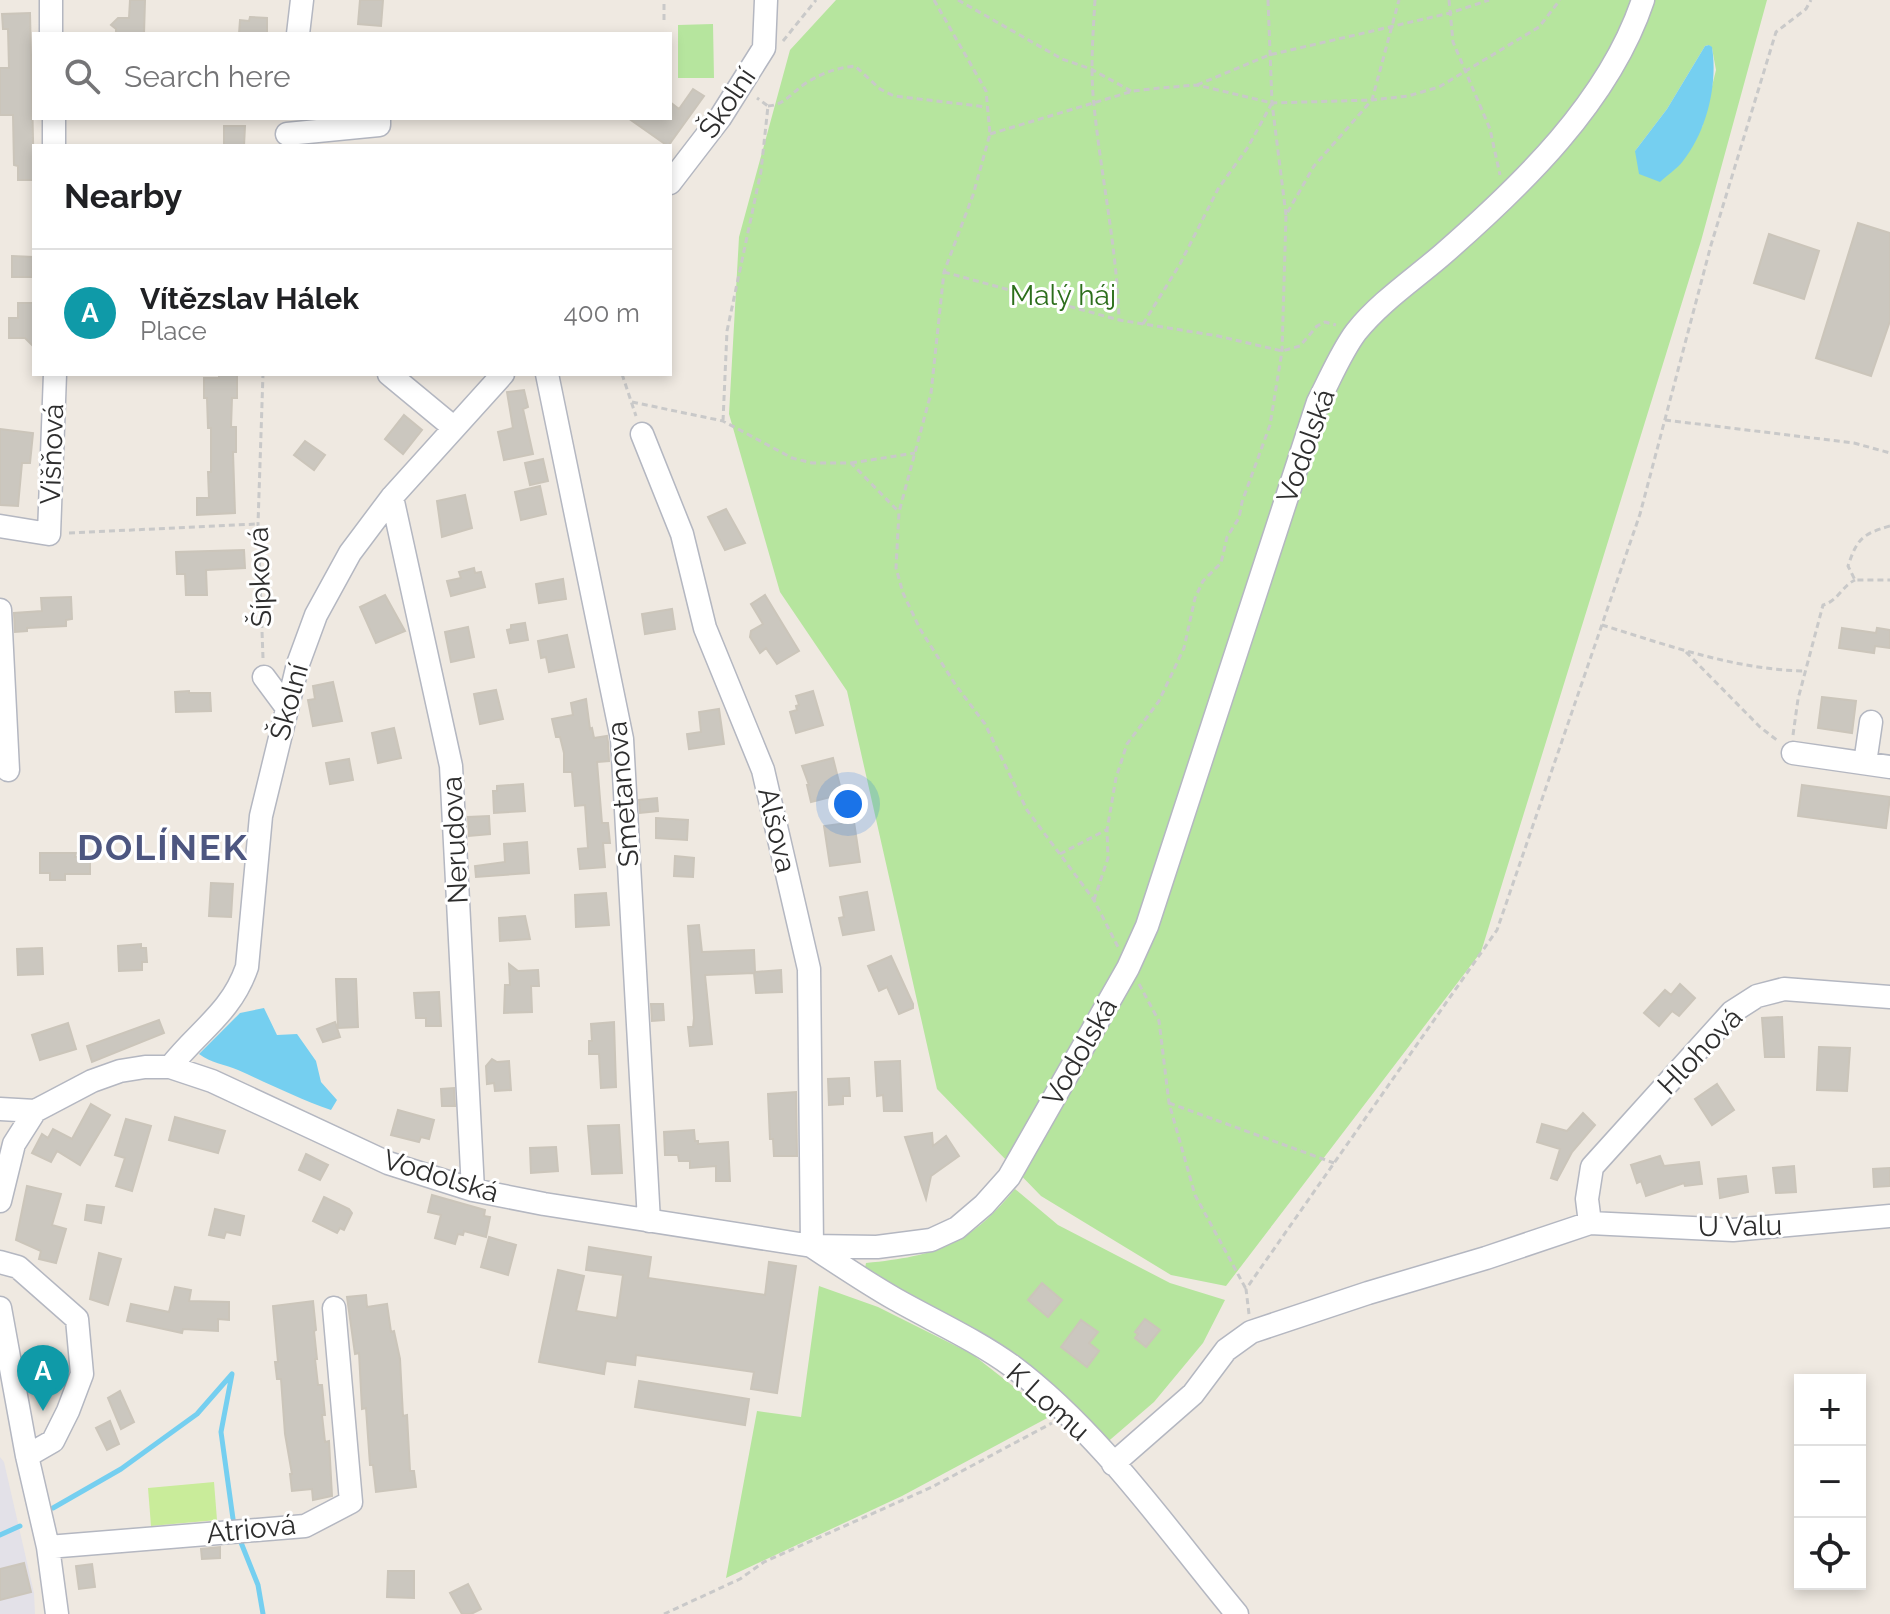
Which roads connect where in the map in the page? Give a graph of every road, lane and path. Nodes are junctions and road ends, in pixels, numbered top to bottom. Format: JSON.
{"nodes":[{"id":1,"x":51,"y":0,"type":"edge"},
{"id":2,"x":302,"y":0,"type":"edge"},
{"id":3,"x":664,"y":0,"type":"edge"},
{"id":4,"x":766,"y":0,"type":"edge"},
{"id":5,"x":816,"y":0,"type":"edge"},
{"id":6,"x":934,"y":0,"type":"edge"},
{"id":7,"x":958,"y":0,"type":"edge"},
{"id":8,"x":1095,"y":0,"type":"edge"},
{"id":9,"x":1268,"y":0,"type":"edge"},
{"id":10,"x":1399,"y":0,"type":"edge"},
{"id":11,"x":1449,"y":0,"type":"edge"},
{"id":12,"x":1489,"y":0,"type":"edge"},
{"id":13,"x":1560,"y":0,"type":"edge"},
{"id":14,"x":1643,"y":0,"type":"edge"},
{"id":15,"x":1811,"y":0,"type":"edge"},
{"id":16,"x":1450,"y":13,"type":"junction"},
{"id":17,"x":664,"y":20,"type":"dead end"},
{"id":18,"x":1392,"y":26,"type":"junction"},
{"id":19,"x":51,"y":32,"type":"edge"},
{"id":20,"x":298,"y":32,"type":"edge"},
{"id":21,"x":764,"y":48,"type":"junction"},
{"id":22,"x":1269,"y":55,"type":"junction"},
{"id":23,"x":1091,"y":69,"type":"junction"},
{"id":24,"x":1465,"y":72,"type":"junction"},
{"id":25,"x":740,"y":85,"type":"junction"},
{"id":26,"x":1197,"y":85,"type":"junction"},
{"id":27,"x":1133,"y":91,"type":"junction"},
{"id":28,"x":1372,"y":100,"type":"junction"},
{"id":29,"x":1272,"y":103,"type":"junction"},
{"id":30,"x":1093,"y":104,"type":"junction"},
{"id":31,"x":768,"y":106,"type":"junction"},
{"id":32,"x":987,"y":107,"type":"junction"},
{"id":33,"x":54,"y":120,"type":"edge"},
{"id":34,"x":379,"y":120,"type":"edge"},
{"id":35,"x":287,"y":133,"type":"edge"},
{"id":36,"x":990,"y":134,"type":"junction"},
{"id":37,"x":54,"y":144,"type":"edge"},
{"id":38,"x":672,"y":180,"type":"edge"},
{"id":39,"x":1508,"y":197,"type":"junction"},
{"id":40,"x":1286,"y":215,"type":"junction"},
{"id":41,"x":944,"y":272,"type":"junction"},
{"id":42,"x":1119,"y":320,"type":"junction"},
{"id":43,"x":1142,"y":324,"type":"junction"},
{"id":44,"x":1354,"y":336,"type":"junction"},
{"id":45,"x":1282,"y":351,"type":"junction"},
{"id":46,"x":55,"y":376,"type":"edge"},
{"id":47,"x":263,"y":376,"type":"edge"},
{"id":48,"x":391,"y":376,"type":"edge"},
{"id":49,"x":501,"y":376,"type":"edge"},
{"id":50,"x":547,"y":376,"type":"edge"},
{"id":51,"x":623,"y":376,"type":"edge"},
{"id":52,"x":632,"y":402,"type":"junction"},
{"id":53,"x":1665,"y":420,"type":"junction"},
{"id":54,"x":723,"y":421,"type":"junction"},
{"id":55,"x":453,"y":427,"type":"junction"},
{"id":56,"x":642,"y":434,"type":"joint"},
{"id":57,"x":915,"y":453,"type":"junction"},
{"id":58,"x":1890,"y":453,"type":"edge"},
{"id":59,"x":851,"y":463,"type":"junction"},
{"id":60,"x":392,"y":497,"type":"junction"},
{"id":61,"x":899,"y":512,"type":"junction"},
{"id":62,"x":258,"y":524,"type":"junction"},
{"id":63,"x":0,"y":526,"type":"edge"},
{"id":64,"x":1890,"y":526,"type":"edge"},
{"id":65,"x":49,"y":534,"type":"junction"},
{"id":66,"x":1855,"y":580,"type":"junction"},
{"id":67,"x":1890,"y":580,"type":"edge"},
{"id":68,"x":0,"y":610,"type":"edge"},
{"id":69,"x":1602,"y":625,"type":"junction"},
{"id":70,"x":1685,"y":651,"type":"junction"},
{"id":71,"x":1805,"y":671,"type":"junction"},
{"id":72,"x":264,"y":677,"type":"joint"},
{"id":73,"x":287,"y":708,"type":"junction"},
{"id":74,"x":1871,"y":722,"type":"dead end"},
{"id":75,"x":1793,"y":753,"type":"junction"},
{"id":76,"x":1865,"y":763,"type":"junction"},
{"id":77,"x":1890,"y":767,"type":"edge"},
{"id":78,"x":8,"y":770,"type":"dead end"},
{"id":79,"x":1107,"y":830,"type":"junction"},
{"id":80,"x":1060,"y":854,"type":"junction"},
{"id":81,"x":1094,"y":900,"type":"junction"},
{"id":82,"x":1128,"y":968,"type":"junction"},
{"id":83,"x":1890,"y":997,"type":"edge"},
{"id":84,"x":170,"y":1067,"type":"junction"},
{"id":85,"x":1169,"y":1103,"type":"junction"},
{"id":86,"x":0,"y":1109,"type":"edge"},
{"id":87,"x":35,"y":1111,"type":"junction"},
{"id":88,"x":1334,"y":1163,"type":"junction"},
{"id":89,"x":473,"y":1190,"type":"junction"},
{"id":90,"x":0,"y":1201,"type":"edge"},
{"id":91,"x":1890,"y":1216,"type":"edge"},
{"id":92,"x":649,"y":1221,"type":"junction"},
{"id":93,"x":1590,"y":1223,"type":"junction"},
{"id":94,"x":812,"y":1246,"type":"junction"},
{"id":95,"x":0,"y":1262,"type":"edge"},
{"id":96,"x":1246,"y":1289,"type":"junction"},
{"id":97,"x":0,"y":1308,"type":"edge"},
{"id":98,"x":334,"y":1308,"type":"dead end"},
{"id":99,"x":1251,"y":1332,"type":"junction"},
{"id":100,"x":8,"y":1390,"type":"edge"},
{"id":101,"x":1065,"y":1413,"type":"junction"},
{"id":102,"x":27,"y":1456,"type":"junction"},
{"id":103,"x":1113,"y":1464,"type":"junction"},
{"id":104,"x":48,"y":1547,"type":"junction"},
{"id":105,"x":57,"y":1614,"type":"edge"},
{"id":106,"x":664,"y":1614,"type":"edge"},
{"id":107,"x":1237,"y":1614,"type":"edge"}],
"edges":[{"from":1,"to":19,"type":"street"},
{"from":2,"to":20,"type":"street"},
{"from":3,"to":17,"type":"path"},
{"from":4,"to":21,"type":"street"},
{"from":5,"to":21,"type":"path","name":"Školní"},
{"from":6,"to":32,"type":"path"},
{"from":7,"to":23,"type":"path"},
{"from":8,"to":23,"type":"path"},
{"from":9,"to":22,"type":"path"},
{"from":10,"to":18,"type":"path"},
{"from":11,"to":16,"type":"path"},
{"from":12,"to":16,"type":"path"},
{"from":13,"to":24,"type":"path"},
{"from":14,"to":39,"type":"street","name":"Vodolská"},
{"from":15,"to":53,"type":"path"},
{"from":16,"to":18,"type":"path"},
{"from":16,"to":24,"type":"path"},
{"from":18,"to":22,"type":"path"},
{"from":18,"to":28,"type":"path"},
{"from":21,"to":25,"type":"street","name":"Školní"},
{"from":22,"to":26,"type":"path"},
{"from":22,"to":29,"type":"path"},
{"from":23,"to":27,"type":"path"},
{"from":23,"to":30,"type":"path"},
{"from":24,"to":28,"type":"path"},
{"from":24,"to":39,"type":"path"},
{"from":25,"to":31,"type":"path"},
{"from":25,"to":38,"type":"street","name":"Školní"},
{"from":26,"to":27,"type":"path"},
{"from":26,"to":29,"type":"path"},
{"from":27,"to":30,"type":"path"},
{"from":28,"to":29,"type":"path"},
{"from":28,"to":40,"type":"path"},
{"from":29,"to":40,"type":"path"},
{"from":29,"to":43,"type":"path"},
{"from":30,"to":36,"type":"path"},
{"from":30,"to":42,"type":"path"},
{"from":31,"to":32,"type":"path"},
{"from":31,"to":54,"type":"path"},
{"from":32,"to":36,"type":"path"},
{"from":33,"to":37,"type":"street"},
{"from":34,"to":35,"type":"street"},
{"from":36,"to":41,"type":"path"},
{"from":39,"to":44,"type":"street","name":"Vodolská"},
{"from":40,"to":45,"type":"path"},
{"from":41,"to":42,"type":"path"},
{"from":41,"to":57,"type":"path"},
{"from":42,"to":43,"type":"path"},
{"from":43,"to":45,"type":"path"},
{"from":44,"to":45,"type":"path"},
{"from":44,"to":82,"type":"street","name":"Vodolská"},
{"from":45,"to":79,"type":"path"},
{"from":46,"to":65,"type":"street","name":"Višňová"},
{"from":47,"to":62,"type":"path","name":"Šípková"},
{"from":48,"to":55,"type":"street"},
{"from":49,"to":55,"type":"street","name":"Školní"},
{"from":50,"to":92,"type":"street","name":"Smetanova"},
{"from":51,"to":52,"type":"path"},
{"from":52,"to":54,"type":"path"},
{"from":52,"to":56,"type":"path"},
{"from":53,"to":58,"type":"path"},
{"from":53,"to":69,"type":"path"},
{"from":54,"to":59,"type":"path"},
{"from":55,"to":60,"type":"street","name":"Školní"},
{"from":56,"to":94,"type":"street","name":"Alšova"},
{"from":57,"to":59,"type":"path"},
{"from":57,"to":61,"type":"path"},
{"from":59,"to":61,"type":"path"},
{"from":60,"to":73,"type":"street","name":"Školní"},
{"from":60,"to":89,"type":"street","name":"Nerudova"},
{"from":61,"to":80,"type":"path"},
{"from":62,"to":65,"type":"path"},
{"from":62,"to":72,"type":"path","name":"Šípková"},
{"from":63,"to":65,"type":"street"},
{"from":64,"to":66,"type":"path"},
{"from":66,"to":67,"type":"path"},
{"from":66,"to":71,"type":"path"},
{"from":68,"to":78,"type":"street"},
{"from":69,"to":70,"type":"path"},
{"from":69,"to":88,"type":"path"},
{"from":70,"to":71,"type":"path"},
{"from":70,"to":75,"type":"path"},
{"from":71,"to":75,"type":"path"},
{"from":72,"to":73,"type":"street"},
{"from":73,"to":84,"type":"street","name":"Školní"},
{"from":74,"to":76,"type":"street"},
{"from":75,"to":76,"type":"street"},
{"from":76,"to":77,"type":"street"},
{"from":79,"to":80,"type":"path"},
{"from":79,"to":81,"type":"path"},
{"from":80,"to":81,"type":"path"},
{"from":81,"to":82,"type":"path"},
{"from":82,"to":85,"type":"path"},
{"from":82,"to":94,"type":"street","name":"Vodolská"},
{"from":83,"to":93,"type":"street","name":"Hlohová"},
{"from":84,"to":87,"type":"street","name":"Vodolská"},
{"from":84,"to":89,"type":"street","name":"Vodolská"},
{"from":85,"to":88,"type":"path"},
{"from":85,"to":96,"type":"path"},
{"from":86,"to":87,"type":"street"},
{"from":87,"to":90,"type":"street"},
{"from":88,"to":96,"type":"path"},
{"from":89,"to":92,"type":"street","name":"Vodolská"},
{"from":91,"to":93,"type":"street","name":"U Valu"},
{"from":92,"to":94,"type":"street","name":"Vodolská"},
{"from":93,"to":99,"type":"street"},
{"from":94,"to":101,"type":"street","name":"K Lomu"},
{"from":95,"to":102,"type":"street"},
{"from":96,"to":99,"type":"path"},
{"from":97,"to":100,"type":"street"},
{"from":98,"to":104,"type":"street","name":"Atriová"},
{"from":99,"to":103,"type":"street"},
{"from":100,"to":102,"type":"street"},
{"from":101,"to":103,"type":"street","name":"K Lomu"},
{"from":101,"to":106,"type":"path"},
{"from":102,"to":104,"type":"street"},
{"from":103,"to":107,"type":"street","name":"K Lomu"},
{"from":104,"to":105,"type":"street"}]}
